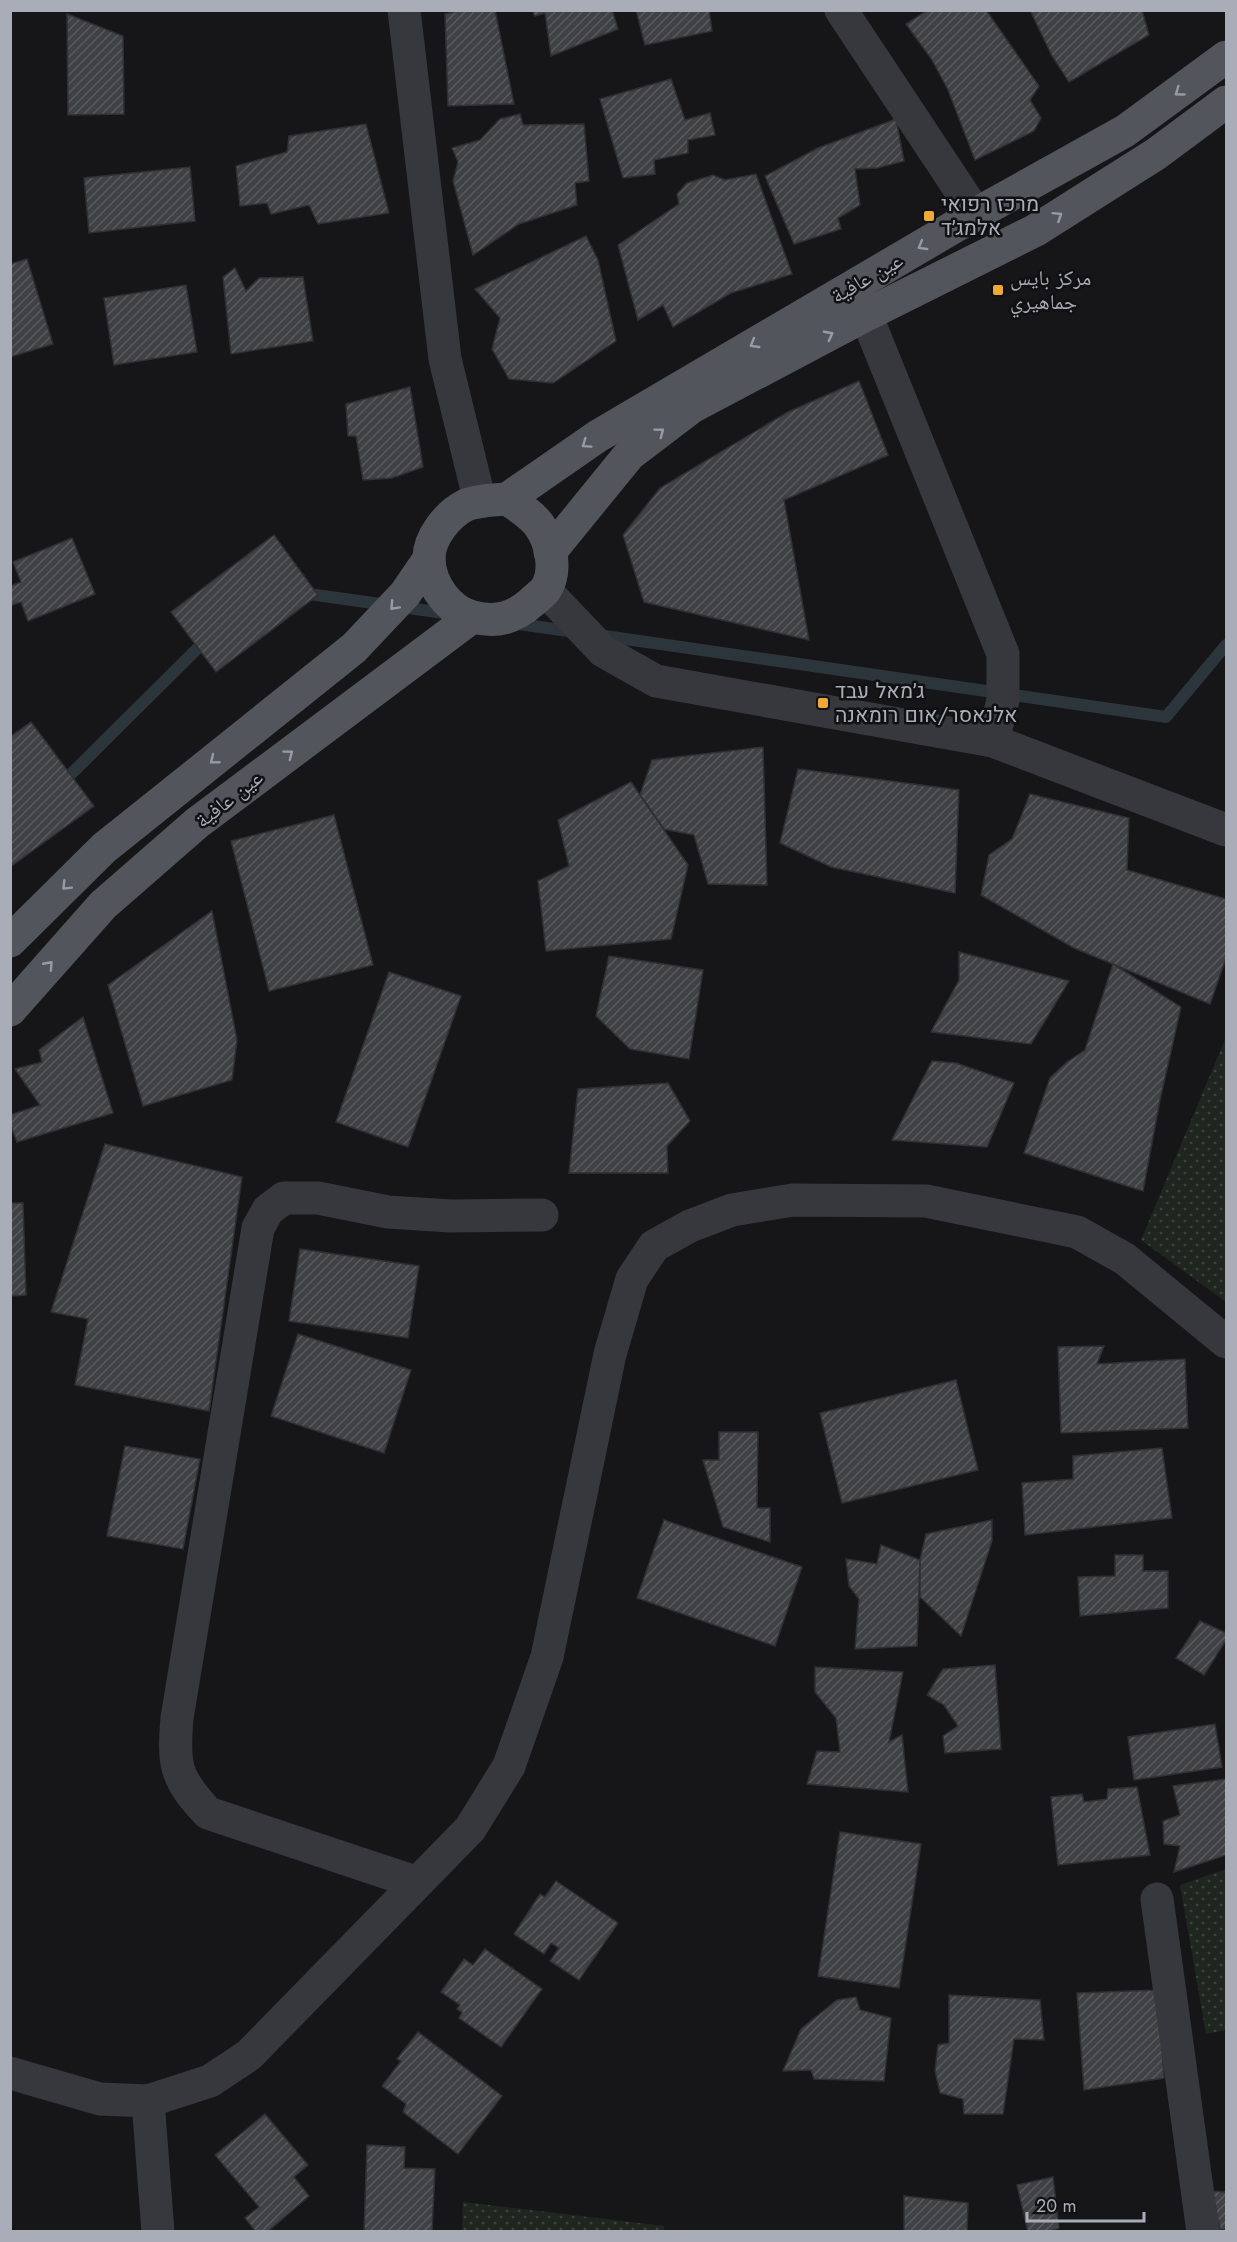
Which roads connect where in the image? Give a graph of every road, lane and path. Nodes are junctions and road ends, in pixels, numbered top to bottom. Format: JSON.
{"nodes":[{"id":1,"x":404,"y":10,"type":"edge"},
{"id":2,"x":841,"y":10,"type":"edge"},
{"id":3,"x":1227,"y":57,"type":"edge"},
{"id":4,"x":1227,"y":102,"type":"edge"},
{"id":5,"x":976,"y":214,"type":"junction"},
{"id":6,"x":866,"y":315,"type":"junction"},
{"id":7,"x":494,"y":500,"type":"junction"},
{"id":8,"x":550,"y":552,"type":"junction"},
{"id":9,"x":429,"y":559,"type":"junction"},
{"id":10,"x":545,"y":590,"type":"junction"},
{"id":11,"x":472,"y":617,"type":"junction"},
{"id":12,"x":993,"y":741,"type":"junction"},
{"id":13,"x":1227,"y":830,"type":"edge"},
{"id":14,"x":10,"y":941,"type":"edge"},
{"id":15,"x":10,"y":1010,"type":"edge"},
{"id":16,"x":542,"y":1215,"type":"dead end"},
{"id":17,"x":1227,"y":1342,"type":"edge"},
{"id":18,"x":415,"y":1882,"type":"junction"},
{"id":19,"x":1157,"y":1899,"type":"dead end"},
{"id":20,"x":10,"y":2073,"type":"edge"},
{"id":21,"x":148,"y":2101,"type":"junction"},
{"id":22,"x":158,"y":2232,"type":"edge"},
{"id":23,"x":1203,"y":2232,"type":"edge"}],
"edges":[{"from":1,"to":7,"type":"street"},
{"from":2,"to":5,"type":"street"},
{"from":3,"to":5,"type":"main road","name":"عين عافية","one_way":true},
{"from":6,"to":4,"type":"main road","name":"عين عافية","one_way":true},
{"from":5,"to":7,"type":"main road","name":"عين عافية","one_way":true},
{"from":8,"to":6,"type":"main road","name":"عين عافية","one_way":true},
{"from":6,"to":12,"type":"street"},
{"from":7,"to":8,"type":"main road"},
{"from":7,"to":9,"type":"main road"},
{"from":8,"to":10,"type":"main road"},
{"from":9,"to":11,"type":"main road"},
{"from":9,"to":14,"type":"main road","name":"عين عافية","one_way":true},
{"from":10,"to":11,"type":"main road"},
{"from":10,"to":12,"type":"street"},
{"from":15,"to":11,"type":"main road","name":"عين عافية","one_way":true},
{"from":12,"to":13,"type":"street"},
{"from":16,"to":18,"type":"street"},
{"from":17,"to":18,"type":"street"},
{"from":18,"to":21,"type":"street"},
{"from":19,"to":23,"type":"street"},
{"from":20,"to":21,"type":"street"},
{"from":21,"to":22,"type":"street"}]}
